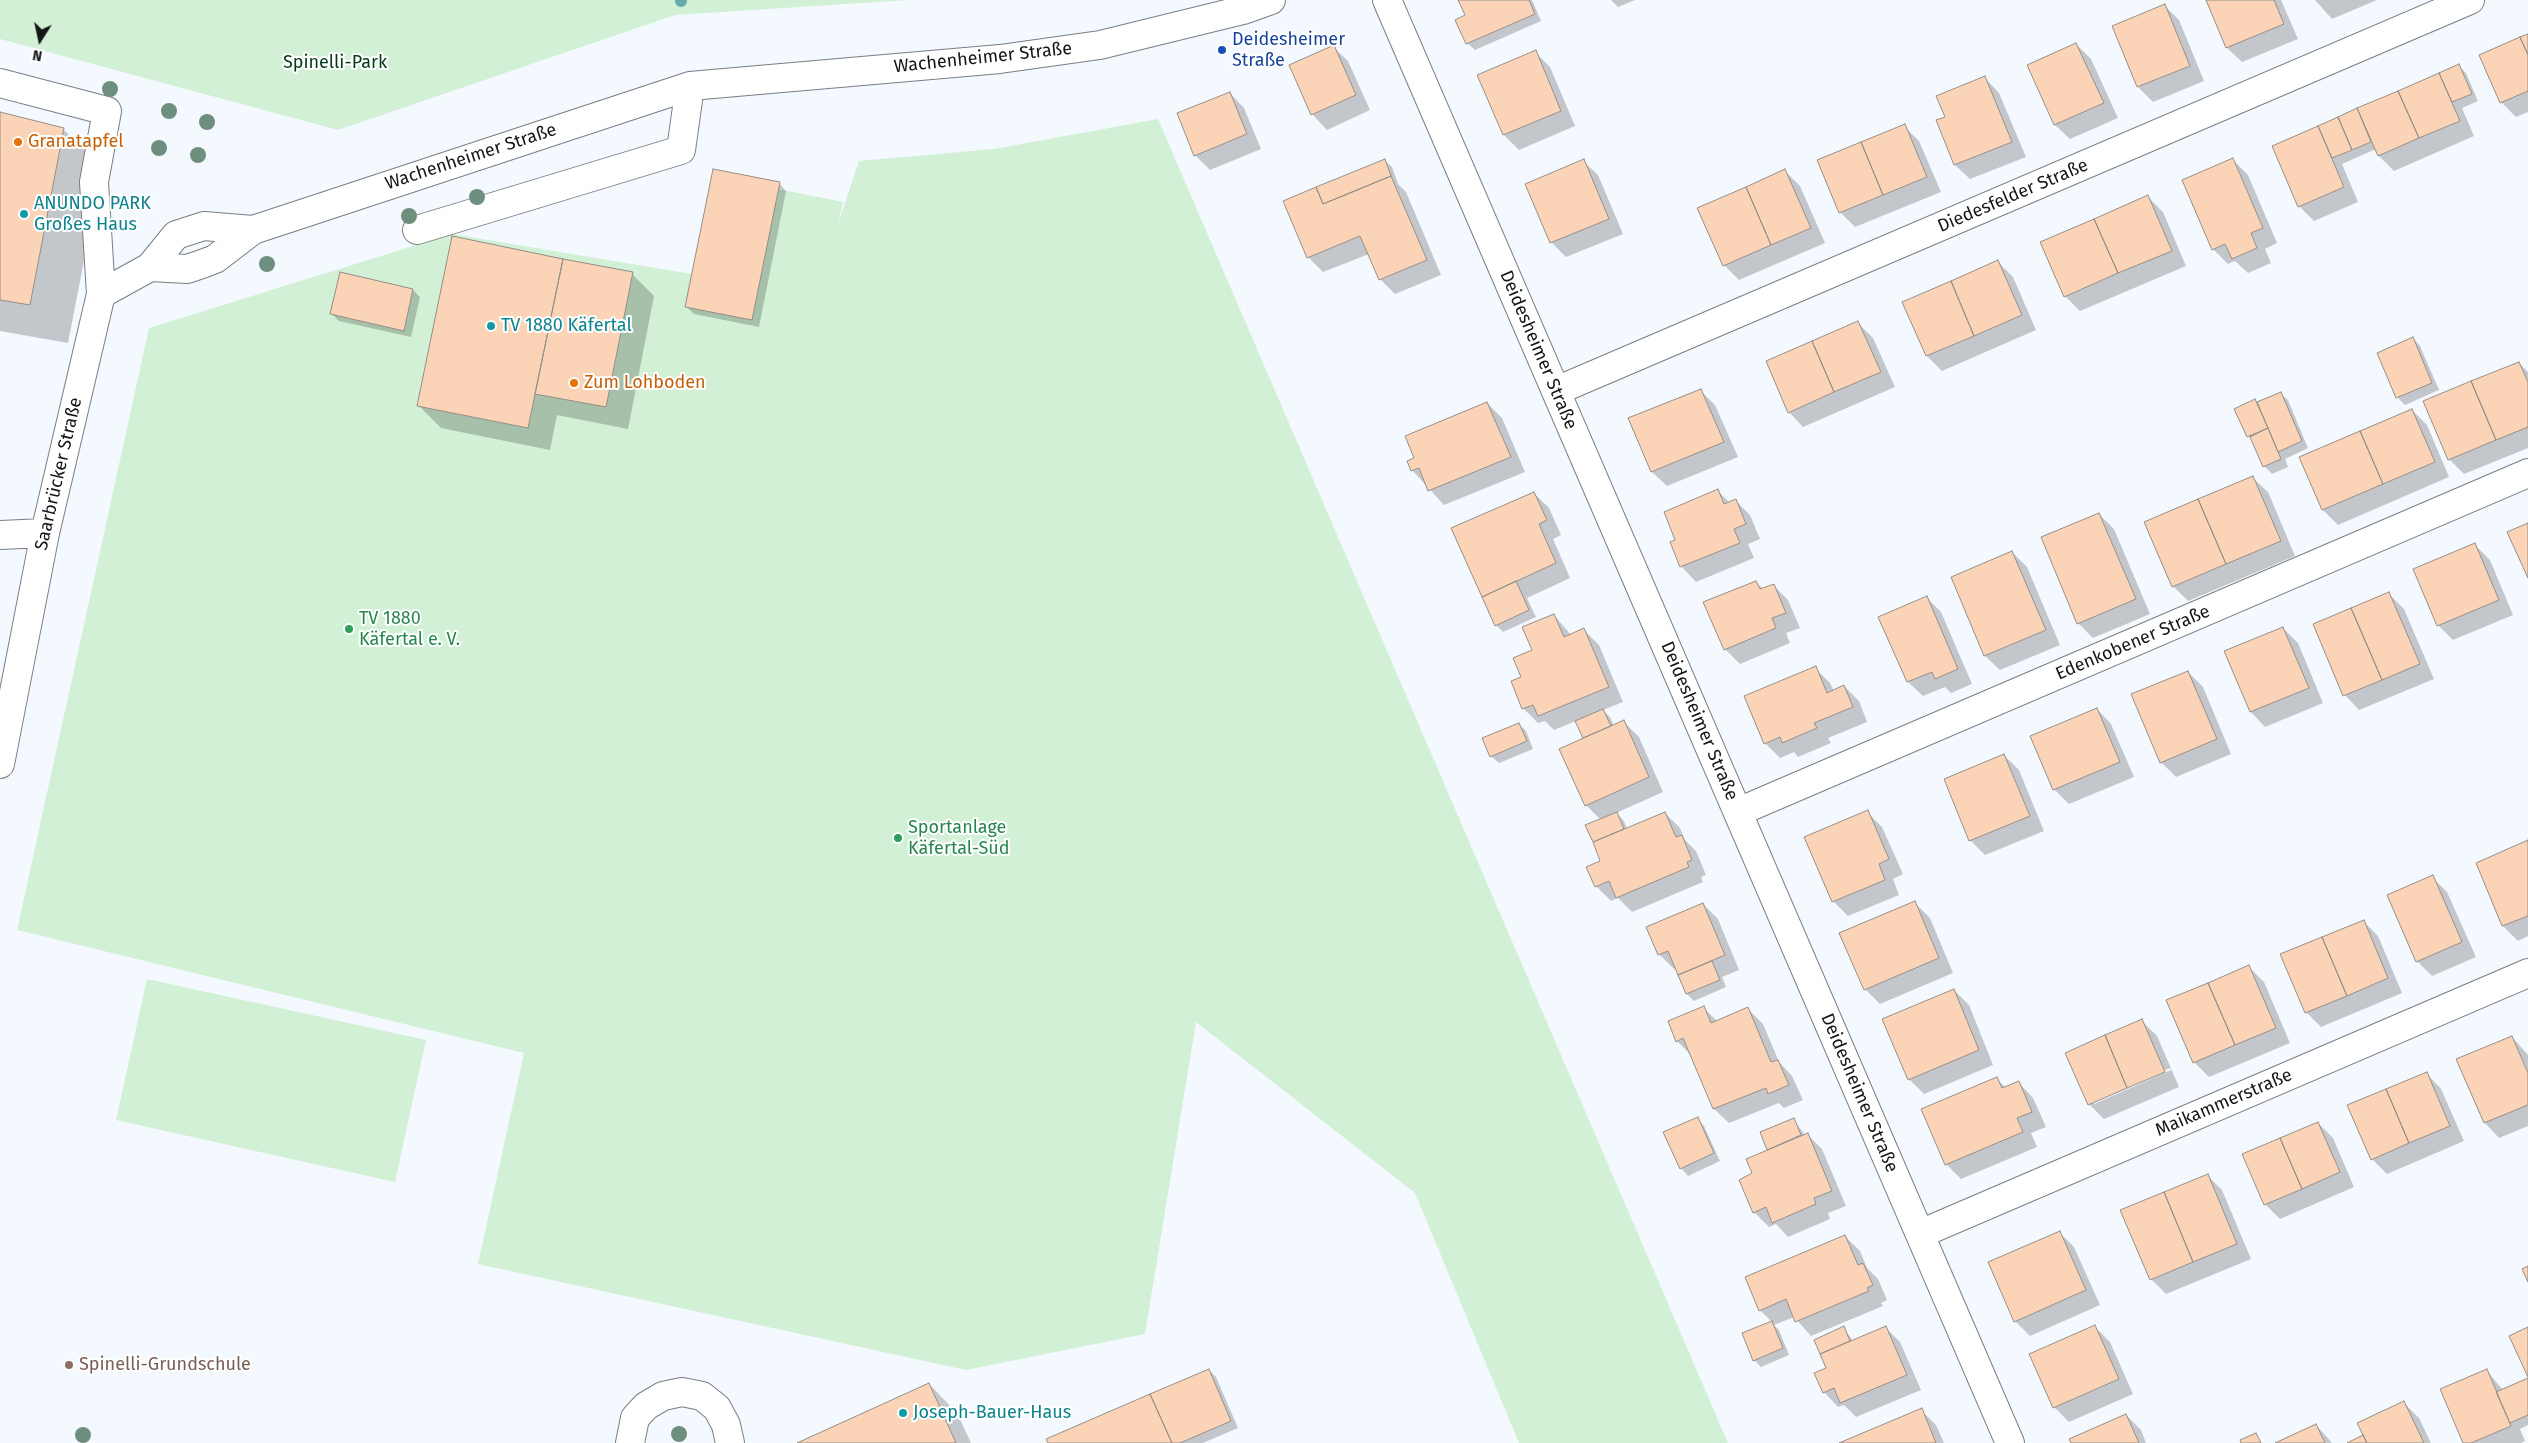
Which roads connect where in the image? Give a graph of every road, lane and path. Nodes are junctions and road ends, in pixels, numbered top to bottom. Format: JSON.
{"nodes":[{"id":1,"x":1271,"y":0,"type":"edge"},
{"id":2,"x":1387,"y":0,"type":"edge"},
{"id":3,"x":2470,"y":0,"type":"edge"},
{"id":4,"x":0,"y":83,"type":"edge"},
{"id":5,"x":690,"y":86,"type":"junction"},
{"id":6,"x":253,"y":230,"type":"junction"},
{"id":7,"x":417,"y":230,"type":"dead end"},
{"id":8,"x":150,"y":267,"type":"junction"},
{"id":9,"x":101,"y":294,"type":"junction"},
{"id":10,"x":1556,"y":391,"type":"junction"},
{"id":11,"x":2528,"y":473,"type":"edge"},
{"id":12,"x":45,"y":533,"type":"junction"},
{"id":13,"x":0,"y":535,"type":"edge"},
{"id":14,"x":0,"y":764,"type":"edge"},
{"id":15,"x":1738,"y":812,"type":"junction"},
{"id":16,"x":2528,"y":973,"type":"edge"},
{"id":17,"x":1920,"y":1234,"type":"junction"},
{"id":18,"x":630,"y":1443,"type":"edge"},
{"id":19,"x":730,"y":1443,"type":"edge"},
{"id":20,"x":2010,"y":1443,"type":"edge"}],
"edges":[{"from":1,"to":5,"type":"street","name":"Wachenheimer Straße"},
{"from":2,"to":10,"type":"street","name":"Deidesheimer Straße"},
{"from":3,"to":10,"type":"street","name":"Diedesfelder Straße"},
{"from":4,"to":9,"type":"street","name":"Saarbrücker Straße"},
{"from":5,"to":6,"type":"street","name":"Wachenheimer Straße"},
{"from":5,"to":7,"type":"street"},
{"from":6,"to":8,"type":"street","name":"Wachenheimer Straße"},
{"from":6,"to":8,"type":"street","name":"Wachenheimer Straße"},
{"from":8,"to":9,"type":"street","name":"Wachenheimer Straße"},
{"from":9,"to":12,"type":"street","name":"Saarbrücker Straße"},
{"from":10,"to":15,"type":"street","name":"Deidesheimer Straße"},
{"from":11,"to":15,"type":"street","name":"Edenkobener Straße"},
{"from":12,"to":13,"type":"street"},
{"from":12,"to":14,"type":"street","name":"Saarbrücker Straße"},
{"from":15,"to":17,"type":"street","name":"Deidesheimer Straße"},
{"from":16,"to":17,"type":"street","name":"Maikammerstraße"},
{"from":17,"to":20,"type":"street","name":"Deidesheimer Straße"},
{"from":18,"to":19,"type":"street"}]}
